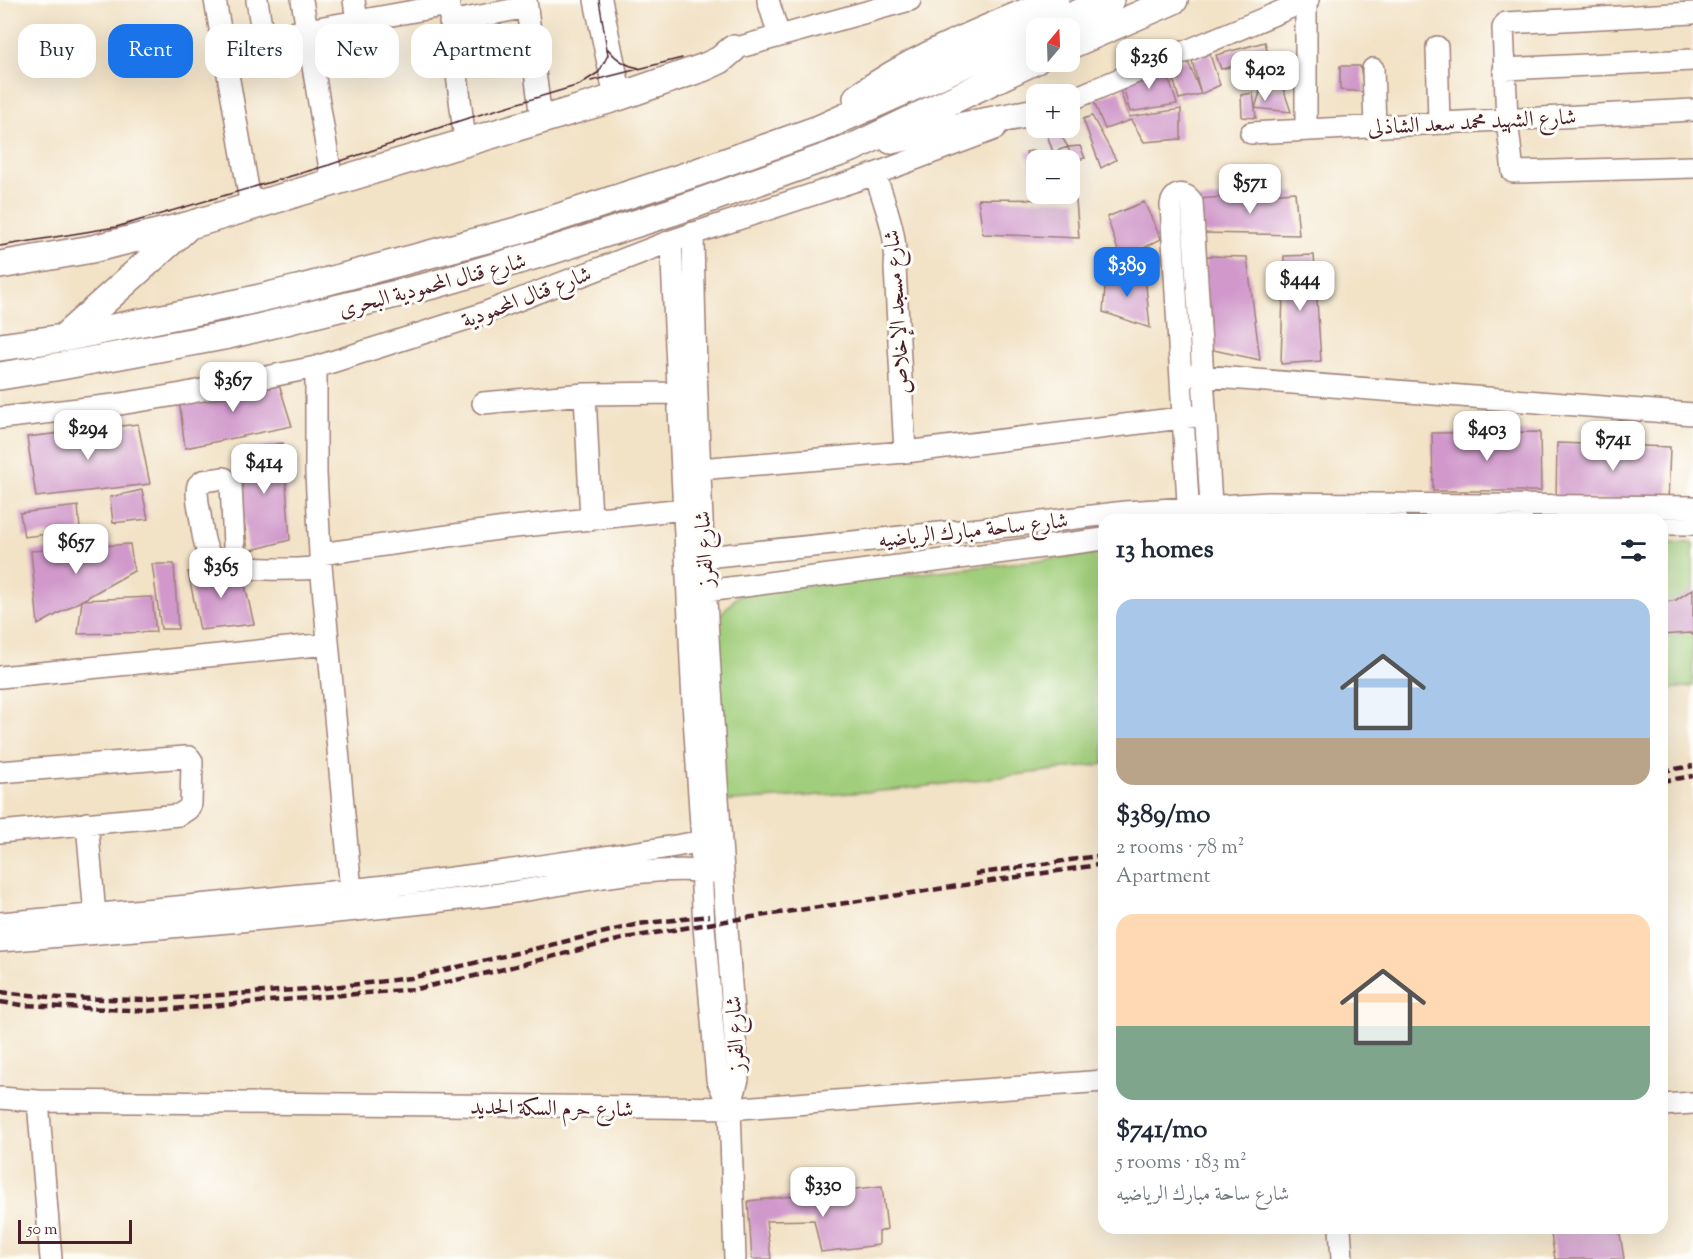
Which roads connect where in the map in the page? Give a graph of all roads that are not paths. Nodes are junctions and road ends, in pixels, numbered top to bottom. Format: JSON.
{"nodes":[{"id":1,"x":215,"y":0,"type":"edge"},
{"id":2,"x":257,"y":0,"type":"edge"},
{"id":3,"x":302,"y":0,"type":"edge"},
{"id":4,"x":354,"y":0,"type":"edge"},
{"id":5,"x":598,"y":0,"type":"edge"},
{"id":6,"x":768,"y":0,"type":"edge"},
{"id":7,"x":910,"y":0,"type":"edge"},
{"id":8,"x":1110,"y":0,"type":"edge"},
{"id":9,"x":1174,"y":0,"type":"edge"},
{"id":10,"x":1307,"y":0,"type":"edge"},
{"id":11,"x":526,"y":3,"type":"edge"},
{"id":12,"x":401,"y":6,"type":"edge"},
{"id":13,"x":851,"y":8,"type":"edge"},
{"id":14,"x":449,"y":9,"type":"edge"},
{"id":15,"x":1693,"y":13,"type":"edge"},
{"id":16,"x":1078,"y":18,"type":"edge"},
{"id":17,"x":357,"y":22,"type":"junction"},
{"id":18,"x":1080,"y":22,"type":"edge"},
{"id":19,"x":219,"y":24,"type":"edge"},
{"id":20,"x":261,"y":24,"type":"edge"},
{"id":21,"x":451,"y":24,"type":"edge"},
{"id":22,"x":528,"y":24,"type":"edge"},
{"id":23,"x":307,"y":30,"type":"junction"},
{"id":24,"x":303,"y":31,"type":"edge"},
{"id":25,"x":1026,"y":33,"type":"edge"},
{"id":26,"x":779,"y":36,"type":"junction"},
{"id":27,"x":1026,"y":36,"type":"edge"},
{"id":28,"x":1437,"y":47,"type":"dead end"},
{"id":29,"x":733,"y":49,"type":"joint"},
{"id":30,"x":1693,"y":60,"type":"edge"},
{"id":31,"x":1026,"y":65,"type":"edge"},
{"id":32,"x":1373,"y":69,"type":"dead end"},
{"id":33,"x":1504,"y":69,"type":"junction"},
{"id":34,"x":229,"y":78,"type":"edge"},
{"id":35,"x":457,"y":78,"type":"edge"},
{"id":36,"x":535,"y":78,"type":"edge"},
{"id":37,"x":618,"y":96,"type":"junction"},
{"id":38,"x":1080,"y":96,"type":"edge"},
{"id":39,"x":1693,"y":110,"type":"edge"},
{"id":40,"x":1026,"y":115,"type":"edge"},
{"id":41,"x":1026,"y":117,"type":"edge"},
{"id":42,"x":541,"y":118,"type":"junction"},
{"id":43,"x":1507,"y":119,"type":"junction"},
{"id":44,"x":1439,"y":122,"type":"junction"},
{"id":45,"x":1375,"y":126,"type":"junction"},
{"id":46,"x":819,"y":129,"type":"junction"},
{"id":47,"x":1306,"y":130,"type":"junction"},
{"id":48,"x":1251,"y":133,"type":"dead end"},
{"id":49,"x":465,"y":141,"type":"junction"},
{"id":50,"x":852,"y":148,"type":"junction"},
{"id":51,"x":1693,"y":167,"type":"edge"},
{"id":52,"x":875,"y":174,"type":"junction"},
{"id":53,"x":332,"y":182,"type":"junction"},
{"id":54,"x":251,"y":206,"type":"junction"},
{"id":55,"x":190,"y":225,"type":"junction"},
{"id":56,"x":693,"y":233,"type":"junction"},
{"id":57,"x":671,"y":241,"type":"junction"},
{"id":58,"x":0,"y":265,"type":"edge"},
{"id":59,"x":63,"y":338,"type":"junction"},
{"id":60,"x":0,"y":347,"type":"edge"},
{"id":61,"x":316,"y":367,"type":"junction"},
{"id":62,"x":1180,"y":375,"type":"junction"},
{"id":63,"x":0,"y":376,"type":"edge"},
{"id":64,"x":1203,"y":376,"type":"junction"},
{"id":65,"x":684,"y":383,"type":"junction"},
{"id":66,"x":585,"y":394,"type":"junction"},
{"id":67,"x":483,"y":403,"type":"dead end"},
{"id":68,"x":1693,"y":414,"type":"edge"},
{"id":69,"x":1205,"y":416,"type":"junction"},
{"id":70,"x":1183,"y":417,"type":"junction"},
{"id":71,"x":0,"y":418,"type":"edge"},
{"id":72,"x":905,"y":452,"type":"junction"},
{"id":73,"x":699,"y":469,"type":"junction"},
{"id":74,"x":1693,"y":507,"type":"edge"},
{"id":75,"x":684,"y":509,"type":"junction"},
{"id":76,"x":1109,"y":514,"type":"edge"},
{"id":77,"x":1188,"y":514,"type":"edge"},
{"id":78,"x":1211,"y":514,"type":"edge"},
{"id":79,"x":1098,"y":515,"type":"edge"},
{"id":80,"x":591,"y":520,"type":"junction"},
{"id":81,"x":1668,"y":524,"type":"edge"},
{"id":82,"x":1693,"y":524,"type":"edge"},
{"id":83,"x":1098,"y":540,"type":"edge"},
{"id":84,"x":694,"y":558,"type":"junction"},
{"id":85,"x":320,"y":561,"type":"junction"},
{"id":86,"x":235,"y":565,"type":"dead end"},
{"id":87,"x":697,"y":592,"type":"junction"},
{"id":88,"x":327,"y":644,"type":"junction"},
{"id":89,"x":0,"y":677,"type":"edge"},
{"id":90,"x":0,"y":772,"type":"edge"},
{"id":91,"x":87,"y":823,"type":"junction"},
{"id":92,"x":0,"y":832,"type":"edge"},
{"id":93,"x":711,"y":840,"type":"junction"},
{"id":94,"x":656,"y":860,"type":"junction"},
{"id":95,"x":623,"y":864,"type":"junction"},
{"id":96,"x":701,"y":870,"type":"junction"},
{"id":97,"x":723,"y":873,"type":"junction"},
{"id":98,"x":351,"y":891,"type":"junction"},
{"id":99,"x":0,"y":923,"type":"edge"},
{"id":100,"x":95,"y":924,"type":"junction"},
{"id":101,"x":0,"y":941,"type":"edge"},
{"id":102,"x":1098,"y":1081,"type":"edge"},
{"id":103,"x":0,"y":1098,"type":"edge"},
{"id":104,"x":38,"y":1101,"type":"junction"},
{"id":105,"x":1693,"y":1103,"type":"edge"},
{"id":106,"x":1668,"y":1105,"type":"edge"},
{"id":107,"x":730,"y":1108,"type":"junction"},
{"id":108,"x":1340,"y":1234,"type":"edge"},
{"id":109,"x":51,"y":1259,"type":"edge"},
{"id":110,"x":735,"y":1259,"type":"edge"},
{"id":111,"x":1342,"y":1259,"type":"edge"}],
"edges":[{"from":1,"to":19,"type":"street"},
{"from":2,"to":20,"type":"street"},
{"from":3,"to":23,"type":"street"},
{"from":4,"to":17,"type":"street"},
{"from":5,"to":37,"type":"main road"},
{"from":6,"to":26,"type":"street"},
{"from":7,"to":13,"type":"street"},
{"from":8,"to":16,"type":"main road"},
{"from":9,"to":18,"type":"main road"},
{"from":10,"to":38,"type":"street"},
{"from":10,"to":47,"type":"street"},
{"from":11,"to":14,"type":"street"},
{"from":11,"to":22,"type":"street"},
{"from":12,"to":14,"type":"street"},
{"from":12,"to":17,"type":"street"},
{"from":13,"to":26,"type":"street"},
{"from":14,"to":21,"type":"street"},
{"from":15,"to":33,"type":"street"},
{"from":17,"to":23,"type":"street"},
{"from":23,"to":24,"type":"street"},
{"from":23,"to":53,"type":"street"},
{"from":25,"to":46,"type":"main road"},
{"from":26,"to":29,"type":"street"},
{"from":27,"to":46,"type":"main road","name":"شارع قنال المحمودية البحرى"},
{"from":28,"to":44,"type":"street"},
{"from":29,"to":37,"type":"main road"},
{"from":30,"to":33,"type":"street"},
{"from":31,"to":50,"type":"main road"},
{"from":32,"to":45,"type":"street"},
{"from":33,"to":43,"type":"street"},
{"from":34,"to":54,"type":"street"},
{"from":35,"to":49,"type":"street"},
{"from":36,"to":42,"type":"street"},
{"from":37,"to":42,"type":"main road"},
{"from":39,"to":43,"type":"street","name":"شارع الشهيد محمد سعد الشاذلى"},
{"from":40,"to":50,"type":"main road"},
{"from":41,"to":52,"type":"street","name":"شارع قنال المحمودية"},
{"from":42,"to":49,"type":"main road"},
{"from":43,"to":44,"type":"street","name":"شارع الشهيد محمد سعد الشاذلى"},
{"from":43,"to":51,"type":"street"},
{"from":44,"to":45,"type":"street","name":"شارع الشهيد محمد سعد الشاذلى"},
{"from":45,"to":47,"type":"street","name":"شارع الشهيد محمد سعد الشاذلى"},
{"from":46,"to":59,"type":"main road","name":"شارع قنال المحمودية البحرى"},
{"from":47,"to":48,"type":"street","name":"شارع الشهيد محمد سعد الشاذلى"},
{"from":49,"to":53,"type":"main road"},
{"from":50,"to":63,"type":"main road","name":"شارع قنال المحمودية البحرى"},
{"from":52,"to":56,"type":"street","name":"شارع قنال المحمودية"},
{"from":52,"to":72,"type":"street","name":"شارع مسجد الإخلاص"},
{"from":53,"to":54,"type":"main road"},
{"from":54,"to":55,"type":"main road"},
{"from":55,"to":58,"type":"main road"},
{"from":55,"to":59,"type":"main road"},
{"from":56,"to":57,"type":"street","name":"شارع قنال المحمودية"},
{"from":56,"to":65,"type":"street","name":"شارع الفرز"},
{"from":57,"to":61,"type":"street","name":"شارع قنال المحمودية"},
{"from":57,"to":65,"type":"street","name":"شارع الفرز"},
{"from":59,"to":60,"type":"main road","name":"شارع قنال المحمودية البحرى"},
{"from":61,"to":71,"type":"street","name":"شارع قنال المحمودية"},
{"from":61,"to":85,"type":"street"},
{"from":62,"to":64,"type":"street"},
{"from":62,"to":64,"type":"street"},
{"from":62,"to":70,"type":"street"},
{"from":64,"to":68,"type":"street"},
{"from":64,"to":69,"type":"street"},
{"from":65,"to":66,"type":"street"},
{"from":65,"to":73,"type":"street","name":"شارع الفرز"},
{"from":65,"to":75,"type":"street","name":"شارع الفرز"},
{"from":66,"to":67,"type":"street"},
{"from":66,"to":80,"type":"street"},
{"from":69,"to":70,"type":"street"},
{"from":69,"to":78,"type":"street"},
{"from":70,"to":72,"type":"street"},
{"from":70,"to":77,"type":"street"},
{"from":72,"to":73,"type":"street"},
{"from":73,"to":84,"type":"street","name":"شارع الفرز"},
{"from":74,"to":78,"type":"street","name":"شارع ساحة مبارك الرياضيه"},
{"from":75,"to":80,"type":"street"},
{"from":75,"to":84,"type":"street","name":"شارع الفرز"},
{"from":76,"to":77,"type":"street","name":"شارع ساحة مبارك الرياضيه"},
{"from":77,"to":78,"type":"street","name":"شارع ساحة مبارك الرياضيه"},
{"from":79,"to":84,"type":"street","name":"شارع ساحة مبارك الرياضيه"},
{"from":80,"to":85,"type":"street"},
{"from":81,"to":82,"type":"street"},
{"from":83,"to":87,"type":"street","name":"شارع ساحة مبارك الرياضيه"},
{"from":84,"to":87,"type":"street","name":"شارع الفرز"},
{"from":85,"to":86,"type":"street"},
{"from":85,"to":88,"type":"street"},
{"from":87,"to":93,"type":"street","name":"شارع الفرز"},
{"from":88,"to":89,"type":"street"},
{"from":88,"to":98,"type":"street"},
{"from":90,"to":91,"type":"street"},
{"from":91,"to":92,"type":"street"},
{"from":91,"to":100,"type":"street"},
{"from":93,"to":94,"type":"street"},
{"from":93,"to":96,"type":"street","name":"شارع الفرز"},
{"from":93,"to":97,"type":"street","name":"شارع الفرز"},
{"from":94,"to":95,"type":"street"},
{"from":94,"to":96,"type":"street"},
{"from":95,"to":98,"type":"street"},
{"from":95,"to":100,"type":"street"},
{"from":96,"to":97,"type":"street"},
{"from":96,"to":107,"type":"street","name":"شارع الفرز"},
{"from":97,"to":107,"type":"street","name":"شارع الفرز"},
{"from":98,"to":100,"type":"street"},
{"from":99,"to":100,"type":"street"},
{"from":100,"to":101,"type":"street"},
{"from":102,"to":107,"type":"street","name":"شارع حرم السكة الحديد"},
{"from":103,"to":104,"type":"street","name":"شارع حرم السكة الحديد"},
{"from":104,"to":107,"type":"street","name":"شارع حرم السكة الحديد"},
{"from":104,"to":109,"type":"street"},
{"from":105,"to":106,"type":"street"},
{"from":107,"to":110,"type":"street"},
{"from":108,"to":111,"type":"street"}]}
